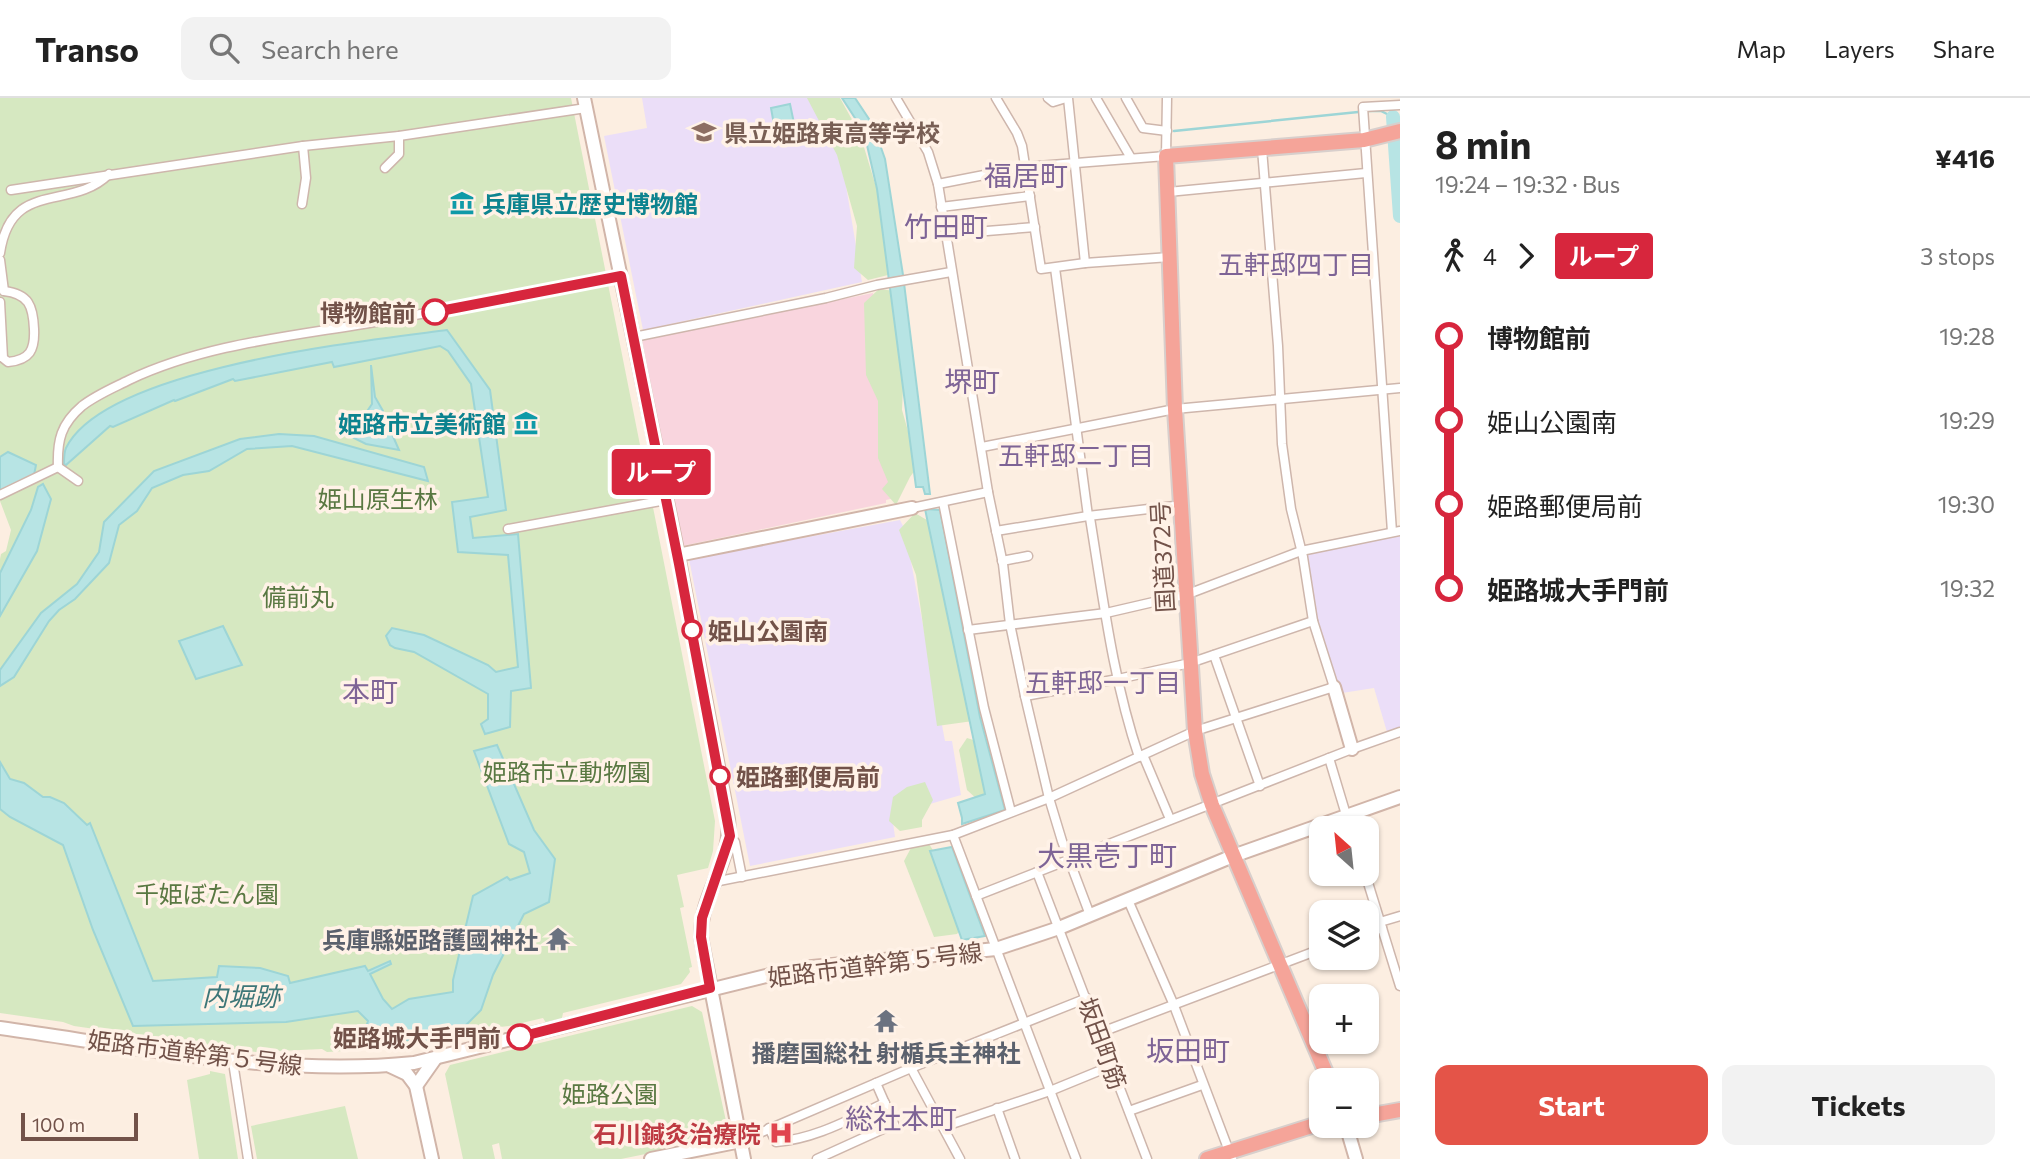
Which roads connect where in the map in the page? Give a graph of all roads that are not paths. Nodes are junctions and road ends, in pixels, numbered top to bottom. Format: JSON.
{"nodes":[{"id":1,"x":897,"y":98,"type":"edge"},
{"id":2,"x":996,"y":98,"type":"edge"},
{"id":3,"x":1048,"y":98,"type":"edge"},
{"id":4,"x":1067,"y":98,"type":"edge"},
{"id":5,"x":1096,"y":98,"type":"edge"},
{"id":6,"x":1126,"y":98,"type":"edge"},
{"id":7,"x":1167,"y":98,"type":"edge"},
{"id":8,"x":585,"y":103,"type":"edge"},
{"id":9,"x":1400,"y":105,"type":"edge"},
{"id":10,"x":1167,"y":131,"type":"junction"},
{"id":11,"x":1393,"y":133,"type":"edge"},
{"id":12,"x":399,"y":136,"type":"junction"},
{"id":13,"x":1364,"y":139,"type":"junction"},
{"id":14,"x":303,"y":146,"type":"junction"},
{"id":15,"x":1262,"y":149,"type":"junction"},
{"id":16,"x":1166,"y":156,"type":"junction"},
{"id":17,"x":1131,"y":158,"type":"junction"},
{"id":18,"x":1075,"y":163,"type":"junction"},
{"id":19,"x":1025,"y":167,"type":"junction"},
{"id":20,"x":385,"y":168,"type":"dead end"},
{"id":21,"x":1366,"y":173,"type":"junction"},
{"id":22,"x":109,"y":174,"type":"junction"},
{"id":23,"x":938,"y":184,"type":"junction"},
{"id":24,"x":1264,"y":184,"type":"junction"},
{"id":25,"x":11,"y":190,"type":"dead end"},
{"id":26,"x":1168,"y":192,"type":"junction"},
{"id":27,"x":1030,"y":196,"type":"junction"},
{"id":28,"x":302,"y":204,"type":"dead end"},
{"id":29,"x":941,"y":207,"type":"junction"},
{"id":30,"x":1035,"y":227,"type":"junction"},
{"id":31,"x":988,"y":231,"type":"dead end"},
{"id":32,"x":0,"y":253,"type":"edge"},
{"id":33,"x":1170,"y":257,"type":"junction"},
{"id":34,"x":0,"y":260,"type":"edge"},
{"id":35,"x":1085,"y":263,"type":"junction"},
{"id":36,"x":1055,"y":268,"type":"junction"},
{"id":37,"x":951,"y":272,"type":"junction"},
{"id":38,"x":621,"y":276,"type":"junction"},
{"id":39,"x":2,"y":293,"type":"edge"},
{"id":40,"x":0,"y":302,"type":"edge"},
{"id":41,"x":634,"y":337,"type":"junction"},
{"id":42,"x":1400,"y":388,"type":"edge"},
{"id":43,"x":1382,"y":390,"type":"junction"},
{"id":44,"x":1280,"y":399,"type":"junction"},
{"id":45,"x":1175,"y":409,"type":"junction"},
{"id":46,"x":1078,"y":427,"type":"junction"},
{"id":47,"x":982,"y":447,"type":"junction"},
{"id":48,"x":58,"y":467,"type":"junction"},
{"id":49,"x":78,"y":481,"type":"dead end"},
{"id":50,"x":988,"y":492,"type":"junction"},
{"id":51,"x":0,"y":495,"type":"edge"},
{"id":52,"x":666,"y":500,"type":"junction"},
{"id":53,"x":943,"y":502,"type":"junction"},
{"id":54,"x":1183,"y":505,"type":"junction"},
{"id":55,"x":912,"y":508,"type":"joint"},
{"id":56,"x":1089,"y":517,"type":"junction"},
{"id":57,"x":508,"y":529,"type":"dead end"},
{"id":58,"x":996,"y":531,"type":"junction"},
{"id":59,"x":1396,"y":531,"type":"edge"},
{"id":60,"x":1301,"y":551,"type":"junction"},
{"id":61,"x":678,"y":555,"type":"junction"},
{"id":62,"x":1028,"y":556,"type":"dead end"},
{"id":63,"x":1002,"y":561,"type":"junction"},
{"id":64,"x":1188,"y":594,"type":"junction"},
{"id":65,"x":1105,"y":613,"type":"junction"},
{"id":66,"x":1313,"y":621,"type":"junction"},
{"id":67,"x":1010,"y":624,"type":"junction"},
{"id":68,"x":968,"y":630,"type":"junction"},
{"id":69,"x":1214,"y":655,"type":"junction"},
{"id":70,"x":1190,"y":663,"type":"junction"},
{"id":71,"x":1118,"y":679,"type":"junction"},
{"id":72,"x":1334,"y":687,"type":"junction"},
{"id":73,"x":1025,"y":696,"type":"junction"},
{"id":74,"x":1236,"y":718,"type":"junction"},
{"id":75,"x":1195,"y":731,"type":"junction"},
{"id":76,"x":1399,"y":736,"type":"edge"},
{"id":77,"x":1352,"y":749,"type":"junction"},
{"id":78,"x":1141,"y":756,"type":"junction"},
{"id":79,"x":1329,"y":758,"type":"junction"},
{"id":80,"x":1261,"y":786,"type":"junction"},
{"id":81,"x":1049,"y":797,"type":"junction"},
{"id":82,"x":1400,"y":797,"type":"edge"},
{"id":83,"x":1212,"y":805,"type":"junction"},
{"id":84,"x":1011,"y":812,"type":"junction"},
{"id":85,"x":1346,"y":816,"type":"edge"},
{"id":86,"x":1360,"y":816,"type":"edge"},
{"id":87,"x":1170,"y":819,"type":"junction"},
{"id":88,"x":1309,"y":834,"type":"edge"},
{"id":89,"x":953,"y":835,"type":"junction"},
{"id":90,"x":730,"y":836,"type":"junction"},
{"id":91,"x":1233,"y":856,"type":"junction"},
{"id":92,"x":1069,"y":860,"type":"junction"},
{"id":93,"x":1037,"y":872,"type":"junction"},
{"id":94,"x":742,"y":877,"type":"junction"},
{"id":95,"x":714,"y":882,"type":"junction"},
{"id":96,"x":1369,"y":886,"type":"edge"},
{"id":97,"x":976,"y":895,"type":"junction"},
{"id":98,"x":1128,"y":900,"type":"junction"},
{"id":99,"x":1090,"y":915,"type":"junction"},
{"id":100,"x":1400,"y":916,"type":"edge"},
{"id":101,"x":1381,"y":925,"type":"junction"},
{"id":102,"x":1059,"y":928,"type":"junction"},
{"id":103,"x":996,"y":949,"type":"junction"},
{"id":104,"x":1309,"y":953,"type":"edge"},
{"id":105,"x":1279,"y":964,"type":"junction"},
{"id":106,"x":1400,"y":986,"type":"edge"},
{"id":107,"x":710,"y":988,"type":"junction"},
{"id":108,"x":1087,"y":998,"type":"junction"},
{"id":109,"x":1173,"y":1003,"type":"junction"},
{"id":110,"x":1025,"y":1023,"type":"junction"},
{"id":111,"x":0,"y":1028,"type":"edge"},
{"id":112,"x":1099,"y":1033,"type":"junction"},
{"id":113,"x":435,"y":1059,"type":"junction"},
{"id":114,"x":233,"y":1062,"type":"junction"},
{"id":115,"x":390,"y":1066,"type":"junction"},
{"id":116,"x":1111,"y":1066,"type":"junction"},
{"id":117,"x":911,"y":1068,"type":"junction"},
{"id":118,"x":1324,"y":1068,"type":"edge"},
{"id":119,"x":876,"y":1083,"type":"junction"},
{"id":120,"x":1202,"y":1085,"type":"junction"},
{"id":121,"x":416,"y":1086,"type":"junction"},
{"id":122,"x":1050,"y":1091,"type":"junction"},
{"id":123,"x":1400,"y":1102,"type":"edge"},
{"id":124,"x":885,"y":1104,"type":"junction"},
{"id":125,"x":1379,"y":1105,"type":"edge"},
{"id":126,"x":997,"y":1108,"type":"junction"},
{"id":127,"x":1400,"y":1110,"type":"edge"},
{"id":128,"x":1129,"y":1111,"type":"junction"},
{"id":129,"x":1379,"y":1114,"type":"edge"},
{"id":130,"x":943,"y":1127,"type":"junction"},
{"id":131,"x":1309,"y":1127,"type":"edge"},
{"id":132,"x":769,"y":1128,"type":"junction"},
{"id":133,"x":1350,"y":1138,"type":"edge"},
{"id":134,"x":741,"y":1141,"type":"junction"},
{"id":135,"x":1230,"y":1155,"type":"edge"},
{"id":136,"x":248,"y":1159,"type":"edge"},
{"id":137,"x":432,"y":1159,"type":"edge"},
{"id":138,"x":651,"y":1159,"type":"edge"},
{"id":139,"x":744,"y":1159,"type":"edge"},
{"id":140,"x":817,"y":1159,"type":"edge"},
{"id":141,"x":960,"y":1159,"type":"edge"},
{"id":142,"x":1015,"y":1159,"type":"edge"},
{"id":143,"x":1076,"y":1159,"type":"edge"},
{"id":144,"x":1147,"y":1159,"type":"edge"},
{"id":145,"x":1206,"y":1159,"type":"edge"},
{"id":146,"x":1356,"y":1159,"type":"edge"}],
"edges":[{"from":1,"to":23,"type":"street"},
{"from":2,"to":19,"type":"street"},
{"from":3,"to":4,"type":"street"},
{"from":4,"to":18,"type":"street"},
{"from":5,"to":17,"type":"street"},
{"from":6,"to":10,"type":"street"},
{"from":7,"to":10,"type":"street"},
{"from":8,"to":12,"type":"street"},
{"from":8,"to":38,"type":"street"},
{"from":9,"to":13,"type":"street"},
{"from":10,"to":16,"type":"street"},
{"from":11,"to":13,"type":"highway"},
{"from":12,"to":14,"type":"street"},
{"from":12,"to":20,"type":"street"},
{"from":13,"to":15,"type":"highway"},
{"from":13,"to":21,"type":"street"},
{"from":14,"to":22,"type":"street"},
{"from":14,"to":28,"type":"street"},
{"from":15,"to":16,"type":"highway"},
{"from":15,"to":24,"type":"street"},
{"from":16,"to":17,"type":"street"},
{"from":16,"to":26,"type":"highway","name":"国道372号"},
{"from":17,"to":18,"type":"street"},
{"from":18,"to":19,"type":"street"},
{"from":18,"to":35,"type":"street"},
{"from":19,"to":23,"type":"street"},
{"from":19,"to":27,"type":"street"},
{"from":21,"to":24,"type":"street"},
{"from":21,"to":43,"type":"street"},
{"from":22,"to":25,"type":"street"},
{"from":22,"to":32,"type":"street"},
{"from":23,"to":29,"type":"street"},
{"from":24,"to":26,"type":"street"},
{"from":24,"to":44,"type":"street"},
{"from":26,"to":33,"type":"highway","name":"国道372号"},
{"from":27,"to":29,"type":"street"},
{"from":27,"to":30,"type":"street"},
{"from":29,"to":37,"type":"street"},
{"from":30,"to":31,"type":"street"},
{"from":30,"to":36,"type":"street"},
{"from":33,"to":35,"type":"street"},
{"from":33,"to":45,"type":"highway","name":"国道372号"},
{"from":34,"to":39,"type":"street"},
{"from":35,"to":36,"type":"street"},
{"from":36,"to":46,"type":"street"},
{"from":37,"to":41,"type":"street"},
{"from":37,"to":47,"type":"street"},
{"from":38,"to":41,"type":"street"},
{"from":38,"to":48,"type":"street"},
{"from":39,"to":40,"type":"street"},
{"from":41,"to":52,"type":"street"},
{"from":42,"to":43,"type":"street"},
{"from":43,"to":44,"type":"street"},
{"from":43,"to":59,"type":"street"},
{"from":44,"to":45,"type":"street"},
{"from":44,"to":60,"type":"street"},
{"from":45,"to":46,"type":"street"},
{"from":45,"to":54,"type":"highway","name":"国道372号"},
{"from":46,"to":47,"type":"street"},
{"from":46,"to":56,"type":"street"},
{"from":47,"to":50,"type":"street"},
{"from":48,"to":49,"type":"street"},
{"from":48,"to":51,"type":"street"},
{"from":50,"to":53,"type":"street"},
{"from":50,"to":58,"type":"street"},
{"from":52,"to":57,"type":"street"},
{"from":52,"to":61,"type":"street"},
{"from":53,"to":55,"type":"street"},
{"from":53,"to":68,"type":"street"},
{"from":54,"to":56,"type":"street"},
{"from":54,"to":64,"type":"highway","name":"国道372号"},
{"from":55,"to":61,"type":"street"},
{"from":56,"to":58,"type":"street"},
{"from":56,"to":65,"type":"street"},
{"from":58,"to":63,"type":"street"},
{"from":59,"to":60,"type":"street"},
{"from":60,"to":64,"type":"street"},
{"from":60,"to":66,"type":"street"},
{"from":61,"to":90,"type":"street"},
{"from":62,"to":63,"type":"street"},
{"from":63,"to":67,"type":"street"},
{"from":64,"to":65,"type":"street"},
{"from":64,"to":70,"type":"highway","name":"国道372号"},
{"from":65,"to":67,"type":"street"},
{"from":65,"to":71,"type":"street"},
{"from":66,"to":69,"type":"street"},
{"from":66,"to":72,"type":"street"},
{"from":67,"to":68,"type":"street"},
{"from":67,"to":73,"type":"street"},
{"from":68,"to":84,"type":"street"},
{"from":69,"to":70,"type":"street"},
{"from":69,"to":74,"type":"street"},
{"from":70,"to":71,"type":"street"},
{"from":70,"to":75,"type":"highway","name":"国道372号"},
{"from":71,"to":73,"type":"street"},
{"from":71,"to":78,"type":"street"},
{"from":72,"to":74,"type":"street"},
{"from":72,"to":77,"type":"street"},
{"from":73,"to":81,"type":"street"},
{"from":74,"to":75,"type":"street"},
{"from":74,"to":80,"type":"street"},
{"from":75,"to":78,"type":"street"},
{"from":75,"to":83,"type":"highway","name":"国道372号"},
{"from":76,"to":77,"type":"street"},
{"from":77,"to":79,"type":"street"},
{"from":78,"to":81,"type":"street"},
{"from":78,"to":87,"type":"street"},
{"from":79,"to":80,"type":"street"},
{"from":79,"to":85,"type":"street"},
{"from":80,"to":83,"type":"street"},
{"from":81,"to":84,"type":"street"},
{"from":81,"to":92,"type":"street"},
{"from":82,"to":86,"type":"street","name":"姫路市道幹第５号線"},
{"from":83,"to":87,"type":"street"},
{"from":83,"to":91,"type":"highway","name":"国道372号"},
{"from":84,"to":89,"type":"street"},
{"from":87,"to":92,"type":"street"},
{"from":88,"to":91,"type":"street","name":"姫路市道幹第５号線"},
{"from":89,"to":94,"type":"street"},
{"from":89,"to":97,"type":"street"},
{"from":90,"to":94,"type":"street"},
{"from":90,"to":95,"type":"street"},
{"from":91,"to":98,"type":"street","name":"姫路市道幹第５号線"},
{"from":91,"to":105,"type":"highway","name":"国道372号"},
{"from":92,"to":93,"type":"street"},
{"from":92,"to":99,"type":"street"},
{"from":93,"to":97,"type":"street"},
{"from":93,"to":102,"type":"street","name":"坂田町筋"},
{"from":94,"to":95,"type":"street"},
{"from":95,"to":107,"type":"street"},
{"from":96,"to":101,"type":"street"},
{"from":97,"to":103,"type":"street"},
{"from":98,"to":99,"type":"street","name":"姫路市道幹第５号線"},
{"from":98,"to":109,"type":"street"},
{"from":99,"to":102,"type":"street","name":"姫路市道幹第５号線"},
{"from":100,"to":101,"type":"street"},
{"from":101,"to":106,"type":"street"},
{"from":102,"to":103,"type":"street","name":"姫路市道幹第５号線"},
{"from":102,"to":108,"type":"street","name":"坂田町筋"},
{"from":103,"to":107,"type":"street","name":"姫路市道幹第５号線"},
{"from":103,"to":110,"type":"street"},
{"from":104,"to":105,"type":"street"},
{"from":105,"to":109,"type":"street"},
{"from":105,"to":118,"type":"highway","name":"国道372号"},
{"from":107,"to":113,"type":"street","name":"姫路市道幹第５号線"},
{"from":107,"to":134,"type":"street"},
{"from":108,"to":110,"type":"street"},
{"from":108,"to":112,"type":"street","name":"坂田町筋"},
{"from":109,"to":112,"type":"street"},
{"from":109,"to":120,"type":"street"},
{"from":110,"to":117,"type":"street"},
{"from":110,"to":122,"type":"street"},
{"from":111,"to":114,"type":"street","name":"姫路市道幹第５号線"},
{"from":112,"to":116,"type":"street","name":"坂田町筋"},
{"from":113,"to":115,"type":"street","name":"姫路市道幹第５号線"},
{"from":113,"to":121,"type":"street"},
{"from":114,"to":115,"type":"street","name":"姫路市道幹第５号線"},
{"from":114,"to":136,"type":"street"},
{"from":115,"to":121,"type":"street"},
{"from":116,"to":122,"type":"street"},
{"from":116,"to":128,"type":"street","name":"坂田町筋"},
{"from":117,"to":119,"type":"street"},
{"from":117,"to":130,"type":"street"},
{"from":119,"to":124,"type":"street"},
{"from":119,"to":132,"type":"street"},
{"from":120,"to":128,"type":"street"},
{"from":120,"to":135,"type":"street"},
{"from":121,"to":137,"type":"street"},
{"from":122,"to":126,"type":"street"},
{"from":122,"to":143,"type":"street"},
{"from":123,"to":125,"type":"highway"},
{"from":124,"to":132,"type":"street"},
{"from":124,"to":140,"type":"street"},
{"from":126,"to":130,"type":"street"},
{"from":126,"to":142,"type":"street"},
{"from":127,"to":129,"type":"highway"},
{"from":128,"to":144,"type":"street","name":"坂田町筋"},
{"from":130,"to":141,"type":"street"},
{"from":131,"to":135,"type":"highway"},
{"from":132,"to":134,"type":"street"},
{"from":133,"to":146,"type":"street"},
{"from":134,"to":138,"type":"street"},
{"from":134,"to":139,"type":"street"},
{"from":135,"to":145,"type":"highway"}]}
